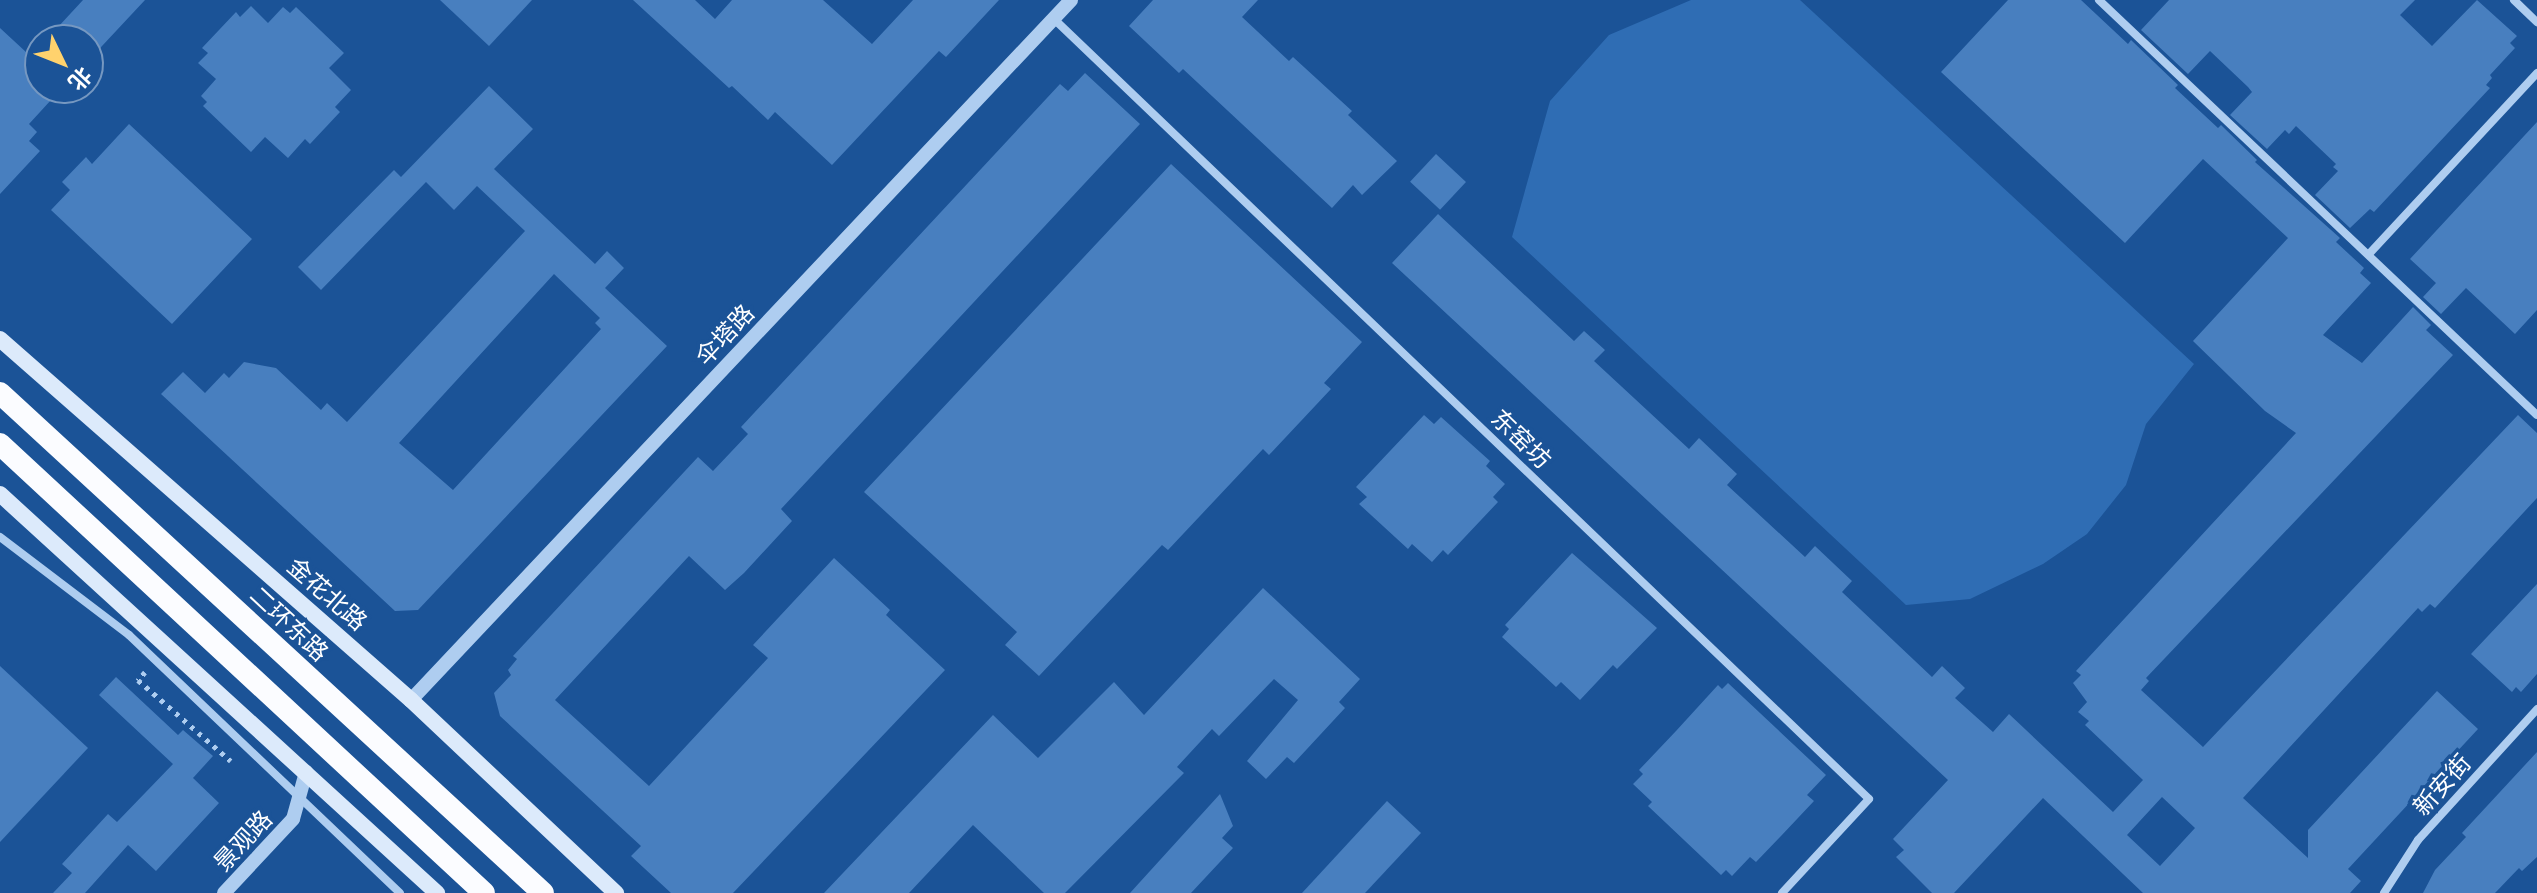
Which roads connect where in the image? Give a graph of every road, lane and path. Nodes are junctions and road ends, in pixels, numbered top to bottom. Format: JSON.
{"nodes":[{"id":1,"x":1071,"y":0,"type":"edge"},
{"id":2,"x":2099,"y":0,"type":"edge"},
{"id":3,"x":2514,"y":0,"type":"edge"},
{"id":4,"x":1054,"y":19,"type":"junction"},
{"id":5,"x":2537,"y":22,"type":"edge"},
{"id":6,"x":2537,"y":73,"type":"edge"},
{"id":7,"x":2369,"y":254,"type":"junction"},
{"id":8,"x":0,"y":339,"type":"edge"},
{"id":9,"x":0,"y":383,"type":"edge"},
{"id":10,"x":0,"y":393,"type":"edge"},
{"id":11,"x":2537,"y":415,"type":"edge"},
{"id":12,"x":35,"y":426,"type":"junction"},
{"id":13,"x":3,"y":448,"type":"edge"},
{"id":14,"x":0,"y":494,"type":"edge"},
{"id":15,"x":0,"y":537,"type":"edge"},
{"id":16,"x":138,"y":680,"type":"dead end"},
{"id":17,"x":411,"y":700,"type":"junction"},
{"id":18,"x":2537,"y":709,"type":"edge"},
{"id":19,"x":235,"y":765,"type":"dead end"},
{"id":20,"x":306,"y":772,"type":"junction"},
{"id":21,"x":299,"y":797,"type":"junction"},
{"id":22,"x":224,"y":893,"type":"edge"},
{"id":23,"x":400,"y":893,"type":"edge"},
{"id":24,"x":437,"y":893,"type":"edge"},
{"id":25,"x":484,"y":893,"type":"edge"},
{"id":26,"x":543,"y":893,"type":"edge"},
{"id":27,"x":616,"y":893,"type":"edge"},
{"id":28,"x":1782,"y":893,"type":"edge"},
{"id":29,"x":2384,"y":893,"type":"edge"}],
"edges":[{"from":1,"to":4,"type":"street","name":"伞塔路"},
{"from":2,"to":7,"type":"street"},
{"from":3,"to":5,"type":"street"},
{"from":4,"to":17,"type":"street","name":"伞塔路"},
{"from":4,"to":28,"type":"street","name":"东窑坊"},
{"from":6,"to":7,"type":"street"},
{"from":7,"to":11,"type":"street"},
{"from":8,"to":17,"type":"main road","name":"金花北路"},
{"from":9,"to":12,"type":"highway"},
{"from":10,"to":12,"type":"highway","name":"二环东路"},
{"from":12,"to":26,"type":"highway","name":"二环东路"},
{"from":13,"to":25,"type":"highway"},
{"from":14,"to":20,"type":"main road"},
{"from":15,"to":21,"type":"street"},
{"from":16,"to":19,"type":"path"},
{"from":17,"to":27,"type":"main road","name":"金花北路"},
{"from":18,"to":29,"type":"street","name":"新安街"},
{"from":20,"to":21,"type":"street","name":"景观路"},
{"from":20,"to":24,"type":"main road"},
{"from":21,"to":22,"type":"street","name":"景观路"},
{"from":21,"to":23,"type":"street"}]}
